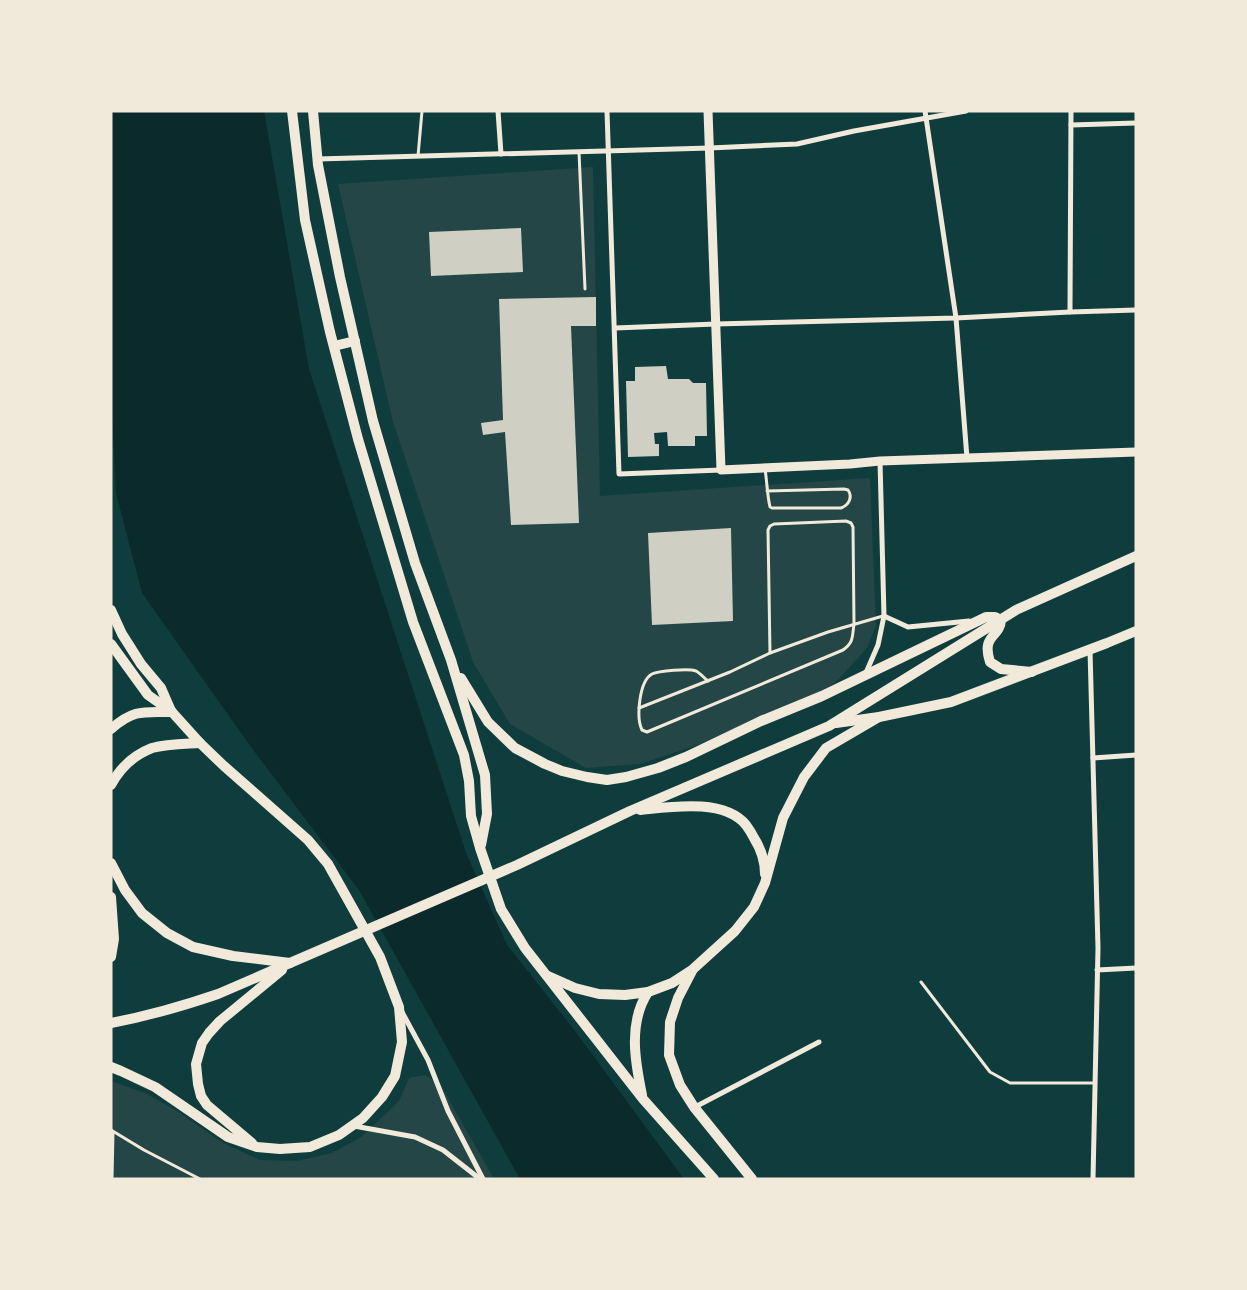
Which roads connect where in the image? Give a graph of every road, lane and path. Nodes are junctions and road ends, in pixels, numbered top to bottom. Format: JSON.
{"nodes":[{"id":1,"x":292,"y":111,"type":"edge"},
{"id":2,"x":313,"y":111,"type":"edge"},
{"id":3,"x":422,"y":111,"type":"edge"},
{"id":4,"x":498,"y":111,"type":"edge"},
{"id":5,"x":608,"y":111,"type":"edge"},
{"id":6,"x":708,"y":111,"type":"edge"},
{"id":7,"x":925,"y":111,"type":"edge"},
{"id":8,"x":966,"y":111,"type":"edge"},
{"id":9,"x":1071,"y":111,"type":"edge"},
{"id":10,"x":926,"y":118,"type":"junction"},
{"id":11,"x":1136,"y":123,"type":"edge"},
{"id":12,"x":1071,"y":125,"type":"junction"},
{"id":13,"x":710,"y":148,"type":"junction"},
{"id":14,"x":609,"y":151,"type":"junction"},
{"id":15,"x":579,"y":152,"type":"junction"},
{"id":16,"x":501,"y":154,"type":"junction"},
{"id":17,"x":418,"y":156,"type":"junction"},
{"id":18,"x":318,"y":159,"type":"junction"},
{"id":19,"x":585,"y":289,"type":"dead end"},
{"id":20,"x":1136,"y":310,"type":"edge"},
{"id":21,"x":1070,"y":312,"type":"junction"},
{"id":22,"x":956,"y":318,"type":"junction"},
{"id":23,"x":716,"y":324,"type":"junction"},
{"id":24,"x":615,"y":328,"type":"junction"},
{"id":25,"x":355,"y":341,"type":"junction"},
{"id":26,"x":334,"y":346,"type":"junction"},
{"id":27,"x":1136,"y":452,"type":"edge"},
{"id":28,"x":967,"y":458,"type":"junction"},
{"id":29,"x":880,"y":461,"type":"junction"},
{"id":30,"x":765,"y":468,"type":"junction"},
{"id":31,"x":721,"y":470,"type":"junction"},
{"id":32,"x":767,"y":491,"type":"junction"},
{"id":33,"x":1136,"y":556,"type":"edge"},
{"id":34,"x":1136,"y":560,"type":"edge"},
{"id":35,"x":1124,"y":562,"type":"junction"},
{"id":36,"x":111,"y":610,"type":"edge"},
{"id":37,"x":884,"y":616,"type":"junction"},
{"id":38,"x":1001,"y":620,"type":"junction"},
{"id":39,"x":977,"y":621,"type":"junction"},
{"id":40,"x":854,"y":624,"type":"junction"},
{"id":41,"x":1136,"y":631,"type":"edge"},
{"id":42,"x":111,"y":644,"type":"edge"},
{"id":43,"x":1090,"y":650,"type":"junction"},
{"id":44,"x":770,"y":653,"type":"junction"},
{"id":45,"x":451,"y":660,"type":"junction"},
{"id":46,"x":1032,"y":672,"type":"junction"},
{"id":47,"x":864,"y":676,"type":"junction"},
{"id":48,"x":708,"y":681,"type":"junction"},
{"id":49,"x":638,"y":709,"type":"junction"},
{"id":50,"x":172,"y":712,"type":"junction"},
{"id":51,"x":879,"y":717,"type":"junction"},
{"id":52,"x":832,"y":724,"type":"junction"},
{"id":53,"x":111,"y":729,"type":"edge"},
{"id":54,"x":200,"y":743,"type":"junction"},
{"id":55,"x":1136,"y":755,"type":"edge"},
{"id":56,"x":1093,"y":758,"type":"junction"},
{"id":57,"x":111,"y":785,"type":"edge"},
{"id":58,"x":630,"y":811,"type":"junction"},
{"id":59,"x":480,"y":848,"type":"junction"},
{"id":60,"x":111,"y":863,"type":"edge"},
{"id":61,"x":764,"y":883,"type":"junction"},
{"id":62,"x":111,"y":897,"type":"edge"},
{"id":63,"x":111,"y":957,"type":"edge"},
{"id":64,"x":291,"y":963,"type":"junction"},
{"id":65,"x":1136,"y":968,"type":"edge"},
{"id":66,"x":692,"y":970,"type":"junction"},
{"id":67,"x":1097,"y":970,"type":"junction"},
{"id":68,"x":547,"y":976,"type":"junction"},
{"id":69,"x":921,"y":982,"type":"dead end"},
{"id":70,"x":648,"y":992,"type":"junction"},
{"id":71,"x":399,"y":1007,"type":"junction"},
{"id":72,"x":111,"y":1023,"type":"edge"},
{"id":73,"x":819,"y":1042,"type":"dead end"},
{"id":74,"x":111,"y":1067,"type":"edge"},
{"id":75,"x":1095,"y":1083,"type":"junction"},
{"id":76,"x":643,"y":1099,"type":"junction"},
{"id":77,"x":694,"y":1108,"type":"junction"},
{"id":78,"x":352,"y":1126,"type":"junction"},
{"id":79,"x":112,"y":1131,"type":"edge"},
{"id":80,"x":257,"y":1147,"type":"junction"},
{"id":81,"x":112,"y":1179,"type":"edge"},
{"id":82,"x":200,"y":1179,"type":"edge"},
{"id":83,"x":481,"y":1179,"type":"edge"},
{"id":84,"x":714,"y":1179,"type":"edge"},
{"id":85,"x":752,"y":1179,"type":"edge"},
{"id":86,"x":1093,"y":1179,"type":"edge"}],
"edges":[{"from":1,"to":26,"type":"main road"},
{"from":2,"to":18,"type":"main road"},
{"from":3,"to":17,"type":"lane"},
{"from":4,"to":16,"type":"street"},
{"from":5,"to":14,"type":"street"},
{"from":6,"to":13,"type":"street"},
{"from":7,"to":10,"type":"street"},
{"from":8,"to":10,"type":"street"},
{"from":9,"to":12,"type":"street"},
{"from":10,"to":13,"type":"street"},
{"from":10,"to":22,"type":"street"},
{"from":11,"to":12,"type":"street"},
{"from":12,"to":21,"type":"street"},
{"from":13,"to":14,"type":"street"},
{"from":13,"to":23,"type":"street"},
{"from":14,"to":15,"type":"street"},
{"from":14,"to":24,"type":"street"},
{"from":15,"to":16,"type":"street"},
{"from":15,"to":19,"type":"lane"},
{"from":16,"to":17,"type":"street"},
{"from":17,"to":18,"type":"street"},
{"from":18,"to":25,"type":"main road"},
{"from":20,"to":21,"type":"street"},
{"from":21,"to":22,"type":"street"},
{"from":22,"to":23,"type":"street"},
{"from":22,"to":28,"type":"street"},
{"from":23,"to":24,"type":"street"},
{"from":23,"to":31,"type":"street"},
{"from":24,"to":31,"type":"street"},
{"from":25,"to":26,"type":"main road"},
{"from":25,"to":45,"type":"main road"},
{"from":26,"to":59,"type":"main road"},
{"from":27,"to":28,"type":"street"},
{"from":28,"to":29,"type":"street"},
{"from":29,"to":30,"type":"street"},
{"from":29,"to":37,"type":"street"},
{"from":30,"to":31,"type":"street"},
{"from":30,"to":32,"type":"lane"},
{"from":32,"to":32,"type":"lane"},
{"from":33,"to":35,"type":"main road"},
{"from":34,"to":35,"type":"main road"},
{"from":35,"to":38,"type":"main road"},
{"from":36,"to":50,"type":"main road"},
{"from":37,"to":39,"type":"street"},
{"from":37,"to":40,"type":"lane"},
{"from":37,"to":47,"type":"street"},
{"from":38,"to":39,"type":"main road"},
{"from":38,"to":46,"type":"main road"},
{"from":38,"to":52,"type":"main road"},
{"from":39,"to":47,"type":"main road"},
{"from":40,"to":44,"type":"lane"},
{"from":40,"to":44,"type":"lane"},
{"from":40,"to":49,"type":"lane"},
{"from":41,"to":43,"type":"main road"},
{"from":42,"to":50,"type":"main road"},
{"from":43,"to":46,"type":"main road"},
{"from":43,"to":56,"type":"street"},
{"from":44,"to":48,"type":"lane"},
{"from":45,"to":47,"type":"main road"},
{"from":45,"to":59,"type":"main road"},
{"from":46,"to":51,"type":"main road"},
{"from":48,"to":49,"type":"lane"},
{"from":48,"to":49,"type":"lane"},
{"from":50,"to":53,"type":"main road"},
{"from":50,"to":54,"type":"main road"},
{"from":51,"to":52,"type":"main road"},
{"from":51,"to":61,"type":"main road"},
{"from":52,"to":58,"type":"main road"},
{"from":54,"to":57,"type":"main road"},
{"from":54,"to":71,"type":"main road"},
{"from":55,"to":56,"type":"street"},
{"from":56,"to":67,"type":"street"},
{"from":58,"to":61,"type":"main road"},
{"from":58,"to":64,"type":"main road"},
{"from":59,"to":68,"type":"main road"},
{"from":60,"to":64,"type":"main road"},
{"from":61,"to":66,"type":"main road"},
{"from":62,"to":63,"type":"main road"},
{"from":64,"to":72,"type":"main road"},
{"from":64,"to":80,"type":"main road"},
{"from":65,"to":67,"type":"street"},
{"from":66,"to":70,"type":"main road"},
{"from":66,"to":77,"type":"main road"},
{"from":67,"to":75,"type":"street"},
{"from":68,"to":70,"type":"main road"},
{"from":68,"to":76,"type":"main road"},
{"from":69,"to":75,"type":"lane"},
{"from":70,"to":76,"type":"main road"},
{"from":71,"to":78,"type":"main road"},
{"from":71,"to":83,"type":"street"},
{"from":73,"to":77,"type":"street"},
{"from":74,"to":80,"type":"main road"},
{"from":75,"to":86,"type":"street"},
{"from":76,"to":84,"type":"main road"},
{"from":77,"to":85,"type":"main road"},
{"from":78,"to":80,"type":"main road"},
{"from":78,"to":83,"type":"street"},
{"from":79,"to":81,"type":"lane"},
{"from":79,"to":82,"type":"lane"}]}
